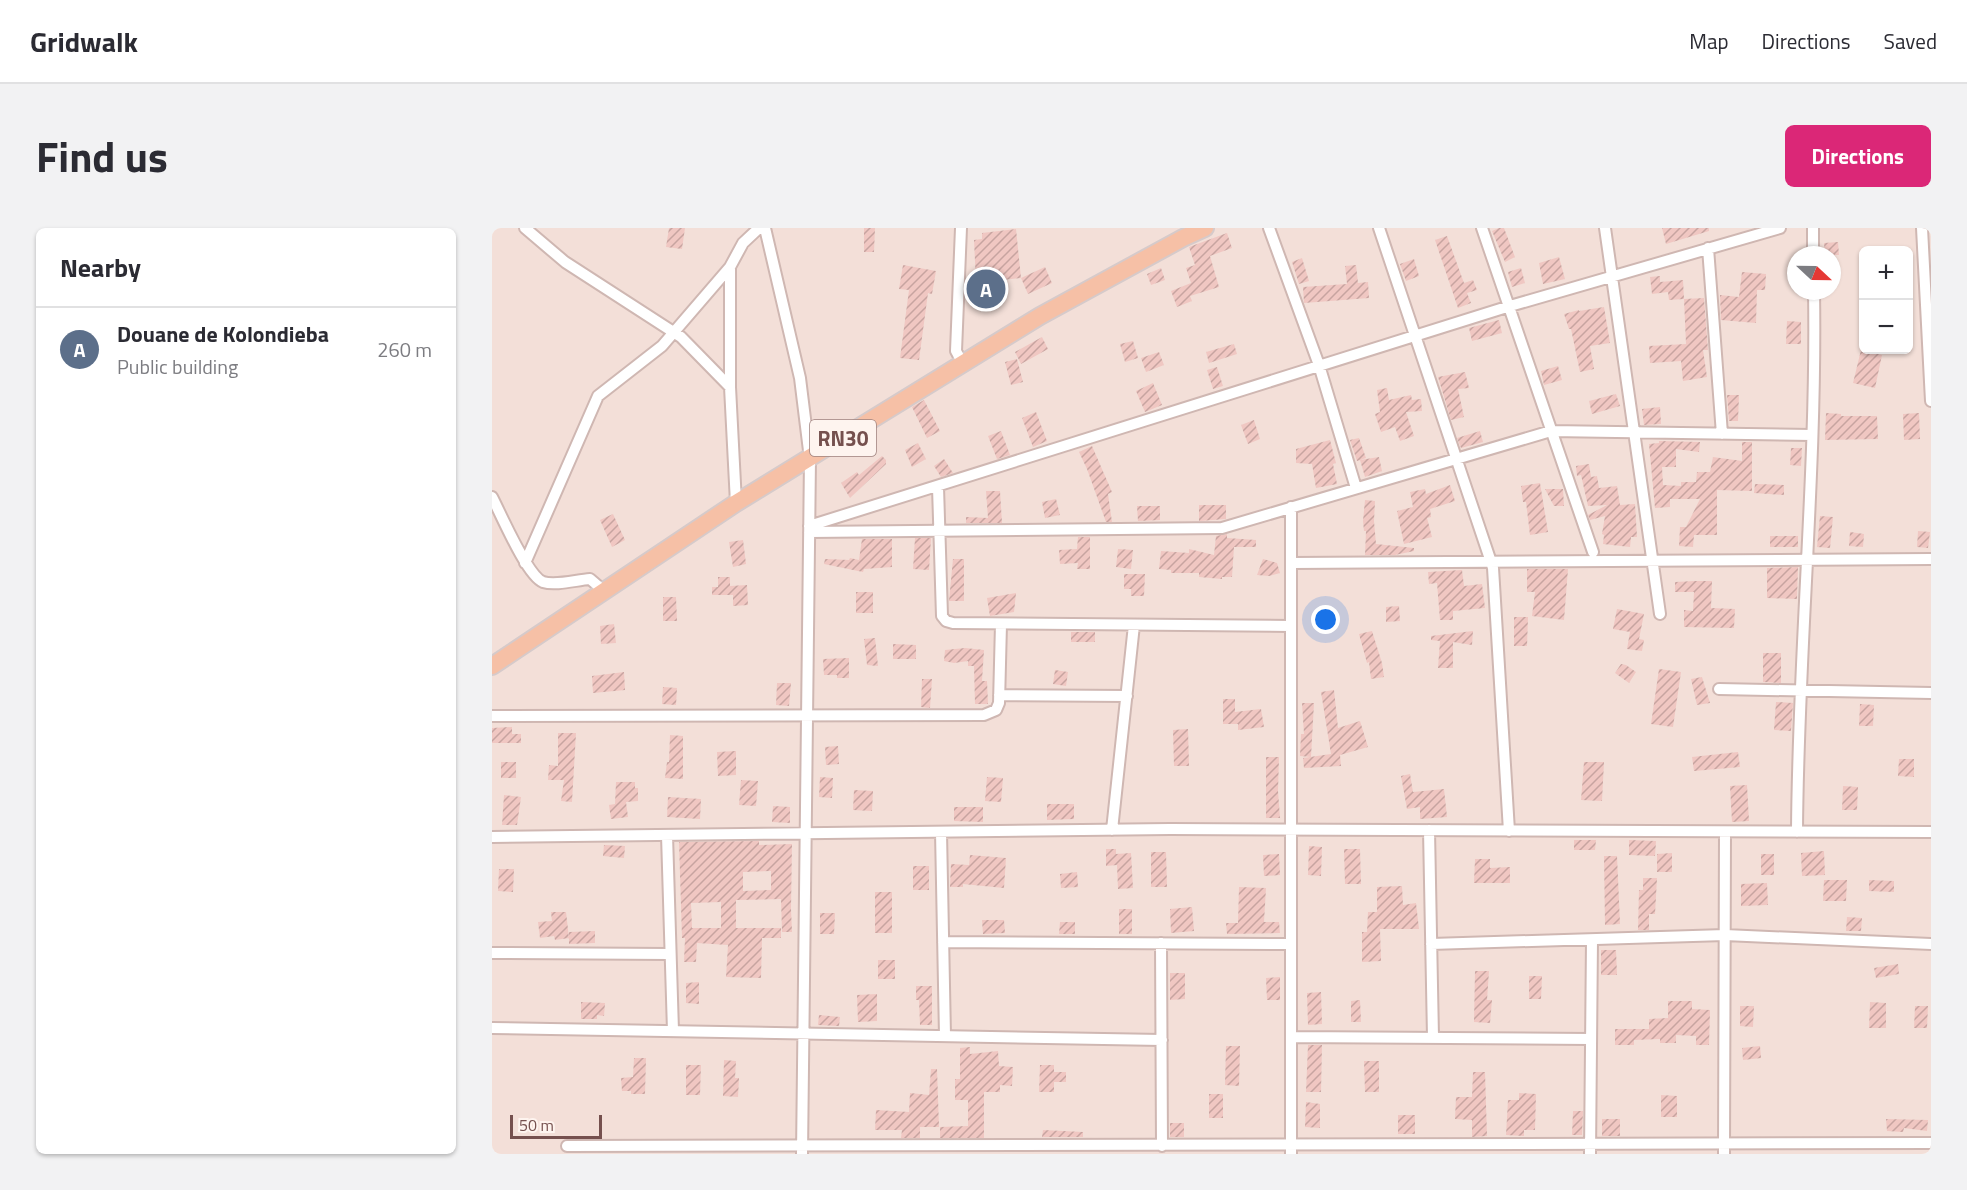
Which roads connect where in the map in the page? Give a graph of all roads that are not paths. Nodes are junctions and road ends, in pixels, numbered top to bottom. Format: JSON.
{"nodes":[{"id":1,"x":525,"y":228,"type":"edge"},
{"id":2,"x":759,"y":228,"type":"edge"},
{"id":3,"x":765,"y":228,"type":"edge"},
{"id":4,"x":961,"y":228,"type":"edge"},
{"id":5,"x":1205,"y":228,"type":"edge"},
{"id":6,"x":1269,"y":228,"type":"edge"},
{"id":7,"x":1379,"y":228,"type":"edge"},
{"id":8,"x":1482,"y":228,"type":"edge"},
{"id":9,"x":1605,"y":228,"type":"edge"},
{"id":10,"x":1780,"y":228,"type":"edge"},
{"id":11,"x":1813,"y":228,"type":"edge"},
{"id":12,"x":1922,"y":228,"type":"edge"},
{"id":13,"x":1813,"y":246,"type":"edge"},
{"id":14,"x":1708,"y":248,"type":"junction"},
{"id":15,"x":730,"y":267,"type":"junction"},
{"id":16,"x":1612,"y":275,"type":"junction"},
{"id":17,"x":1928,"y":292,"type":"edge"},
{"id":18,"x":1814,"y":300,"type":"edge"},
{"id":19,"x":1510,"y":306,"type":"junction"},
{"id":20,"x":674,"y":333,"type":"junction"},
{"id":21,"x":1415,"y":336,"type":"junction"},
{"id":22,"x":963,"y":364,"type":"junction"},
{"id":23,"x":1319,"y":365,"type":"junction"},
{"id":24,"x":729,"y":387,"type":"junction"},
{"id":25,"x":1931,"y":392,"type":"edge"},
{"id":26,"x":1931,"y":401,"type":"edge"},
{"id":27,"x":1551,"y":431,"type":"junction"},
{"id":28,"x":1634,"y":432,"type":"junction"},
{"id":29,"x":1722,"y":434,"type":"junction"},
{"id":30,"x":1812,"y":435,"type":"junction"},
{"id":31,"x":810,"y":459,"type":"junction"},
{"id":32,"x":1456,"y":459,"type":"junction"},
{"id":33,"x":938,"y":487,"type":"junction"},
{"id":34,"x":1356,"y":488,"type":"junction"},
{"id":35,"x":492,"y":497,"type":"edge"},
{"id":36,"x":735,"y":504,"type":"junction"},
{"id":37,"x":1291,"y":507,"type":"junction"},
{"id":38,"x":809,"y":529,"type":"junction"},
{"id":39,"x":939,"y":531,"type":"junction"},
{"id":40,"x":1593,"y":552,"type":"dead end"},
{"id":41,"x":1931,"y":559,"type":"edge"},
{"id":42,"x":1806,"y":560,"type":"junction"},
{"id":43,"x":1491,"y":561,"type":"junction"},
{"id":44,"x":1652,"y":561,"type":"junction"},
{"id":45,"x":525,"y":563,"type":"junction"},
{"id":46,"x":1291,"y":563,"type":"junction"},
{"id":47,"x":604,"y":591,"type":"junction"},
{"id":48,"x":1660,"y":614,"type":"dead end"},
{"id":49,"x":1001,"y":624,"type":"junction"},
{"id":50,"x":1134,"y":625,"type":"junction"},
{"id":51,"x":1291,"y":626,"type":"junction"},
{"id":52,"x":492,"y":666,"type":"edge"},
{"id":53,"x":1719,"y":690,"type":"dead end"},
{"id":54,"x":1800,"y":690,"type":"junction"},
{"id":55,"x":1931,"y":693,"type":"edge"},
{"id":56,"x":999,"y":695,"type":"junction"},
{"id":57,"x":1127,"y":696,"type":"junction"},
{"id":58,"x":807,"y":715,"type":"junction"},
{"id":59,"x":492,"y":716,"type":"edge"},
{"id":60,"x":1112,"y":830,"type":"junction"},
{"id":61,"x":1291,"y":830,"type":"junction"},
{"id":62,"x":1429,"y":830,"type":"junction"},
{"id":63,"x":1509,"y":831,"type":"junction"},
{"id":64,"x":941,"y":832,"type":"junction"},
{"id":65,"x":1725,"y":832,"type":"junction"},
{"id":66,"x":1797,"y":832,"type":"junction"},
{"id":67,"x":1931,"y":832,"type":"edge"},
{"id":68,"x":806,"y":833,"type":"junction"},
{"id":69,"x":667,"y":835,"type":"junction"},
{"id":70,"x":492,"y":837,"type":"edge"},
{"id":71,"x":1725,"y":935,"type":"junction"},
{"id":72,"x":1592,"y":940,"type":"junction"},
{"id":73,"x":943,"y":942,"type":"junction"},
{"id":74,"x":1161,"y":943,"type":"junction"},
{"id":75,"x":1291,"y":944,"type":"junction"},
{"id":76,"x":1431,"y":944,"type":"junction"},
{"id":77,"x":1931,"y":944,"type":"edge"},
{"id":78,"x":492,"y":953,"type":"edge"},
{"id":79,"x":670,"y":954,"type":"junction"},
{"id":80,"x":492,"y":1028,"type":"edge"},
{"id":81,"x":673,"y":1031,"type":"junction"},
{"id":82,"x":804,"y":1034,"type":"junction"},
{"id":83,"x":945,"y":1036,"type":"junction"},
{"id":84,"x":1291,"y":1036,"type":"junction"},
{"id":85,"x":1433,"y":1038,"type":"junction"},
{"id":86,"x":1591,"y":1039,"type":"junction"},
{"id":87,"x":1162,"y":1040,"type":"junction"},
{"id":88,"x":1931,"y":1143,"type":"edge"},
{"id":89,"x":1162,"y":1145,"type":"junction"},
{"id":90,"x":567,"y":1146,"type":"dead end"},
{"id":91,"x":1724,"y":1148,"type":"edge"},
{"id":92,"x":940,"y":1149,"type":"edge"},
{"id":93,"x":1291,"y":1149,"type":"edge"},
{"id":94,"x":1591,"y":1149,"type":"edge"},
{"id":95,"x":676,"y":1150,"type":"edge"},
{"id":96,"x":802,"y":1150,"type":"edge"}],
"edges":[{"from":1,"to":20,"type":"street"},
{"from":2,"to":15,"type":"street"},
{"from":3,"to":31,"type":"street"},
{"from":4,"to":22,"type":"street"},
{"from":5,"to":22,"type":"main road","number":"RN30"},
{"from":6,"to":23,"type":"street"},
{"from":7,"to":21,"type":"street"},
{"from":8,"to":19,"type":"street"},
{"from":9,"to":16,"type":"street"},
{"from":10,"to":14,"type":"street"},
{"from":11,"to":13,"type":"street"},
{"from":12,"to":17,"type":"street"},
{"from":14,"to":16,"type":"street"},
{"from":14,"to":29,"type":"street"},
{"from":15,"to":20,"type":"street"},
{"from":15,"to":24,"type":"street"},
{"from":16,"to":19,"type":"street"},
{"from":16,"to":28,"type":"street"},
{"from":17,"to":25,"type":"street"},
{"from":18,"to":30,"type":"street"},
{"from":19,"to":21,"type":"street"},
{"from":19,"to":27,"type":"street"},
{"from":20,"to":24,"type":"street"},
{"from":20,"to":45,"type":"street"},
{"from":21,"to":23,"type":"street"},
{"from":21,"to":32,"type":"street"},
{"from":22,"to":31,"type":"main road","number":"RN30"},
{"from":23,"to":33,"type":"street"},
{"from":23,"to":34,"type":"street"},
{"from":24,"to":36,"type":"street"},
{"from":25,"to":26,"type":"street"},
{"from":27,"to":28,"type":"street"},
{"from":27,"to":32,"type":"street"},
{"from":27,"to":40,"type":"street"},
{"from":28,"to":29,"type":"street"},
{"from":28,"to":44,"type":"street"},
{"from":29,"to":30,"type":"street"},
{"from":30,"to":42,"type":"street"},
{"from":31,"to":36,"type":"main road","number":"RN30"},
{"from":31,"to":38,"type":"street"},
{"from":32,"to":34,"type":"street"},
{"from":32,"to":43,"type":"street"},
{"from":33,"to":38,"type":"street"},
{"from":33,"to":39,"type":"street"},
{"from":34,"to":37,"type":"street"},
{"from":35,"to":45,"type":"street"},
{"from":36,"to":47,"type":"main road","number":"RN30"},
{"from":37,"to":39,"type":"street"},
{"from":37,"to":46,"type":"street"},
{"from":38,"to":39,"type":"street"},
{"from":38,"to":58,"type":"street"},
{"from":39,"to":49,"type":"street"},
{"from":41,"to":42,"type":"street"},
{"from":42,"to":44,"type":"street"},
{"from":42,"to":54,"type":"street"},
{"from":43,"to":44,"type":"street"},
{"from":43,"to":46,"type":"street"},
{"from":43,"to":63,"type":"street"},
{"from":44,"to":48,"type":"street"},
{"from":45,"to":47,"type":"street"},
{"from":46,"to":51,"type":"street"},
{"from":47,"to":52,"type":"main road","number":"RN30"},
{"from":49,"to":50,"type":"street"},
{"from":49,"to":56,"type":"street"},
{"from":50,"to":51,"type":"street"},
{"from":50,"to":57,"type":"street"},
{"from":51,"to":61,"type":"street"},
{"from":53,"to":54,"type":"street"},
{"from":54,"to":55,"type":"street"},
{"from":54,"to":66,"type":"street"},
{"from":56,"to":57,"type":"street"},
{"from":56,"to":58,"type":"street"},
{"from":57,"to":60,"type":"street"},
{"from":58,"to":59,"type":"street"},
{"from":58,"to":68,"type":"street"},
{"from":60,"to":61,"type":"street"},
{"from":60,"to":64,"type":"street"},
{"from":61,"to":62,"type":"street"},
{"from":61,"to":75,"type":"street"},
{"from":62,"to":63,"type":"street"},
{"from":62,"to":76,"type":"street"},
{"from":63,"to":65,"type":"street"},
{"from":64,"to":68,"type":"street"},
{"from":64,"to":73,"type":"street"},
{"from":65,"to":66,"type":"street"},
{"from":65,"to":71,"type":"street"},
{"from":66,"to":67,"type":"street"},
{"from":68,"to":69,"type":"street"},
{"from":68,"to":82,"type":"street"},
{"from":69,"to":70,"type":"street"},
{"from":69,"to":79,"type":"street"},
{"from":71,"to":72,"type":"street"},
{"from":71,"to":77,"type":"street"},
{"from":71,"to":91,"type":"street"},
{"from":72,"to":76,"type":"street"},
{"from":72,"to":86,"type":"street"},
{"from":73,"to":74,"type":"street"},
{"from":73,"to":83,"type":"street"},
{"from":74,"to":75,"type":"street"},
{"from":74,"to":87,"type":"street"},
{"from":75,"to":84,"type":"street"},
{"from":76,"to":85,"type":"street"},
{"from":78,"to":79,"type":"street"},
{"from":79,"to":81,"type":"street"},
{"from":80,"to":81,"type":"street"},
{"from":81,"to":82,"type":"street"},
{"from":82,"to":83,"type":"street"},
{"from":82,"to":96,"type":"street"},
{"from":83,"to":87,"type":"street"},
{"from":84,"to":85,"type":"street"},
{"from":84,"to":93,"type":"street"},
{"from":85,"to":86,"type":"street"},
{"from":86,"to":94,"type":"street"},
{"from":87,"to":89,"type":"street"},
{"from":88,"to":91,"type":"street"},
{"from":89,"to":92,"type":"street"},
{"from":89,"to":93,"type":"street"},
{"from":90,"to":95,"type":"street"},
{"from":91,"to":94,"type":"street"},
{"from":92,"to":96,"type":"street"},
{"from":93,"to":94,"type":"street"},
{"from":95,"to":96,"type":"street"}]}
